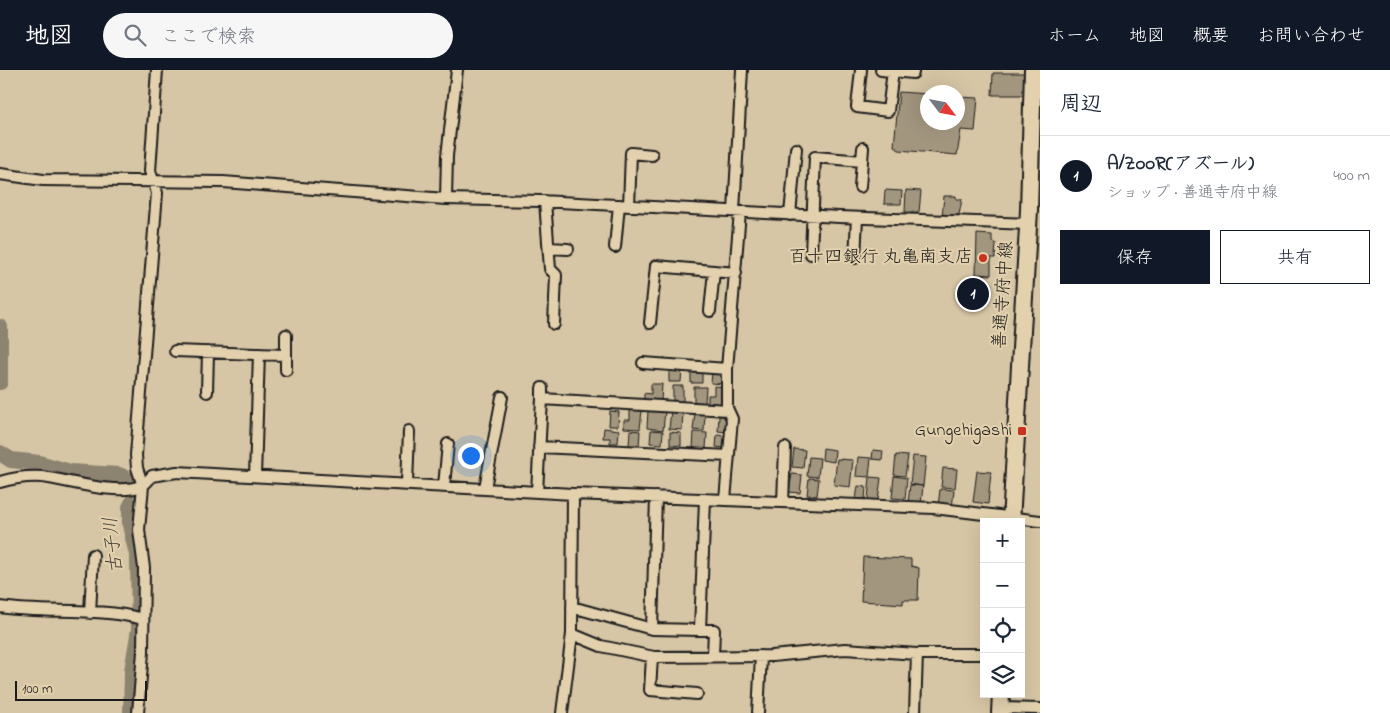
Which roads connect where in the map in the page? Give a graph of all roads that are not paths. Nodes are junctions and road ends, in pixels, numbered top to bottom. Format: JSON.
{"nodes":[{"id":1,"x":157,"y":70,"type":"edge"},
{"id":2,"x":457,"y":70,"type":"edge"},
{"id":3,"x":742,"y":70,"type":"edge"},
{"id":4,"x":861,"y":70,"type":"edge"},
{"id":5,"x":881,"y":70,"type":"edge"},
{"id":6,"x":1032,"y":70,"type":"edge"},
{"id":7,"x":893,"y":71,"type":"junction"},
{"id":8,"x":913,"y":74,"type":"dead end"},
{"id":9,"x":863,"y":148,"type":"dead end"},
{"id":10,"x":796,"y":149,"type":"dead end"},
{"id":11,"x":652,"y":155,"type":"dead end"},
{"id":12,"x":862,"y":162,"type":"junction"},
{"id":13,"x":0,"y":174,"type":"edge"},
{"id":14,"x":154,"y":183,"type":"junction"},
{"id":15,"x":860,"y":187,"type":"dead end"},
{"id":16,"x":446,"y":199,"type":"junction"},
{"id":17,"x":545,"y":202,"type":"junction"},
{"id":18,"x":624,"y":206,"type":"junction"},
{"id":19,"x":737,"y":211,"type":"junction"},
{"id":20,"x":790,"y":215,"type":"junction"},
{"id":21,"x":813,"y":216,"type":"junction"},
{"id":22,"x":857,"y":218,"type":"junction"},
{"id":23,"x":1029,"y":224,"type":"junction"},
{"id":24,"x":615,"y":247,"type":"dead end"},
{"id":25,"x":549,"y":248,"type":"junction"},
{"id":26,"x":568,"y":248,"type":"dead end"},
{"id":27,"x":811,"y":254,"type":"dead end"},
{"id":28,"x":855,"y":258,"type":"dead end"},
{"id":29,"x":714,"y":271,"type":"junction"},
{"id":30,"x":736,"y":273,"type":"junction"},
{"id":31,"x":710,"y":311,"type":"dead end"},
{"id":32,"x":554,"y":324,"type":"dead end"},
{"id":33,"x":650,"y":324,"type":"dead end"},
{"id":34,"x":286,"y":334,"type":"dead end"},
{"id":35,"x":175,"y":351,"type":"dead end"},
{"id":36,"x":208,"y":352,"type":"junction"},
{"id":37,"x":259,"y":354,"type":"junction"},
{"id":38,"x":286,"y":355,"type":"junction"},
{"id":39,"x":643,"y":363,"type":"dead end"},
{"id":40,"x":727,"y":369,"type":"junction"},
{"id":41,"x":286,"y":370,"type":"dead end"},
{"id":42,"x":542,"y":388,"type":"dead end"},
{"id":43,"x":207,"y":392,"type":"dead end"},
{"id":44,"x":502,"y":397,"type":"dead end"},
{"id":45,"x":542,"y":399,"type":"junction"},
{"id":46,"x":728,"y":410,"type":"junction"},
{"id":47,"x":409,"y":431,"type":"dead end"},
{"id":48,"x":448,"y":444,"type":"dead end"},
{"id":49,"x":539,"y":447,"type":"junction"},
{"id":50,"x":785,"y":448,"type":"dead end"},
{"id":51,"x":729,"y":456,"type":"junction"},
{"id":52,"x":255,"y":476,"type":"junction"},
{"id":53,"x":0,"y":482,"type":"edge"},
{"id":54,"x":407,"y":484,"type":"junction"},
{"id":55,"x":141,"y":486,"type":"junction"},
{"id":56,"x":444,"y":486,"type":"junction"},
{"id":57,"x":485,"y":488,"type":"junction"},
{"id":58,"x":537,"y":492,"type":"junction"},
{"id":59,"x":573,"y":494,"type":"junction"},
{"id":60,"x":656,"y":497,"type":"junction"},
{"id":61,"x":705,"y":499,"type":"junction"},
{"id":62,"x":725,"y":500,"type":"junction"},
{"id":63,"x":783,"y":502,"type":"junction"},
{"id":64,"x":998,"y":518,"type":"edge"},
{"id":65,"x":1011,"y":518,"type":"edge"},
{"id":66,"x":1025,"y":520,"type":"edge"},
{"id":67,"x":1040,"y":520,"type":"edge"},
{"id":68,"x":93,"y":555,"type":"dead end"},
{"id":69,"x":0,"y":607,"type":"edge"},
{"id":70,"x":572,"y":607,"type":"junction"},
{"id":71,"x":90,"y":613,"type":"junction"},
{"id":72,"x":143,"y":619,"type":"junction"},
{"id":73,"x":652,"y":629,"type":"junction"},
{"id":74,"x":700,"y":630,"type":"junction"},
{"id":75,"x":572,"y":634,"type":"junction"},
{"id":76,"x":917,"y":654,"type":"junction"},
{"id":77,"x":980,"y":654,"type":"edge"},
{"id":78,"x":713,"y":655,"type":"junction"},
{"id":79,"x":761,"y":656,"type":"junction"},
{"id":80,"x":652,"y":657,"type":"junction"},
{"id":81,"x":697,"y":694,"type":"dead end"},
{"id":82,"x":1001,"y":705,"type":"edge"},
{"id":83,"x":1040,"y":709,"type":"edge"},
{"id":84,"x":138,"y":713,"type":"edge"},
{"id":85,"x":562,"y":713,"type":"edge"},
{"id":86,"x":758,"y":713,"type":"edge"},
{"id":87,"x":915,"y":713,"type":"edge"}],
"edges":[{"from":1,"to":14,"type":"street"},
{"from":2,"to":16,"type":"street"},
{"from":3,"to":19,"type":"street"},
{"from":4,"to":7,"type":"street"},
{"from":5,"to":7,"type":"street"},
{"from":6,"to":23,"type":"main road","name":"善通寺府中線"},
{"from":7,"to":8,"type":"street"},
{"from":9,"to":12,"type":"street"},
{"from":10,"to":20,"type":"street"},
{"from":11,"to":18,"type":"street"},
{"from":12,"to":15,"type":"street"},
{"from":12,"to":21,"type":"street"},
{"from":13,"to":14,"type":"street"},
{"from":14,"to":16,"type":"street"},
{"from":14,"to":55,"type":"street"},
{"from":16,"to":17,"type":"street"},
{"from":17,"to":18,"type":"street"},
{"from":17,"to":25,"type":"street"},
{"from":18,"to":19,"type":"street"},
{"from":18,"to":24,"type":"street"},
{"from":19,"to":20,"type":"street"},
{"from":19,"to":30,"type":"street"},
{"from":20,"to":21,"type":"street"},
{"from":21,"to":22,"type":"street"},
{"from":21,"to":27,"type":"street"},
{"from":22,"to":23,"type":"street"},
{"from":22,"to":28,"type":"street"},
{"from":23,"to":65,"type":"main road","name":"善通寺府中線"},
{"from":25,"to":26,"type":"street"},
{"from":25,"to":32,"type":"street"},
{"from":29,"to":30,"type":"street"},
{"from":29,"to":31,"type":"street"},
{"from":29,"to":33,"type":"street"},
{"from":30,"to":40,"type":"street"},
{"from":34,"to":38,"type":"street"},
{"from":35,"to":36,"type":"street"},
{"from":36,"to":37,"type":"street"},
{"from":36,"to":43,"type":"street"},
{"from":37,"to":38,"type":"street"},
{"from":37,"to":52,"type":"street"},
{"from":38,"to":41,"type":"street"},
{"from":39,"to":40,"type":"street"},
{"from":40,"to":46,"type":"street"},
{"from":42,"to":45,"type":"street"},
{"from":44,"to":57,"type":"street"},
{"from":45,"to":46,"type":"street"},
{"from":45,"to":49,"type":"street"},
{"from":46,"to":51,"type":"street"},
{"from":47,"to":54,"type":"street"},
{"from":48,"to":56,"type":"street"},
{"from":49,"to":51,"type":"street"},
{"from":49,"to":58,"type":"street"},
{"from":50,"to":63,"type":"street"},
{"from":51,"to":62,"type":"street"},
{"from":52,"to":54,"type":"street"},
{"from":52,"to":55,"type":"street"},
{"from":53,"to":55,"type":"street"},
{"from":54,"to":56,"type":"street"},
{"from":55,"to":72,"type":"street"},
{"from":56,"to":57,"type":"street"},
{"from":57,"to":58,"type":"street"},
{"from":58,"to":59,"type":"street"},
{"from":59,"to":60,"type":"street"},
{"from":59,"to":70,"type":"street"},
{"from":60,"to":61,"type":"street"},
{"from":60,"to":73,"type":"street"},
{"from":61,"to":62,"type":"street"},
{"from":61,"to":74,"type":"street"},
{"from":62,"to":63,"type":"street"},
{"from":63,"to":64,"type":"street"},
{"from":66,"to":67,"type":"street"},
{"from":68,"to":71,"type":"street"},
{"from":69,"to":71,"type":"street"},
{"from":70,"to":73,"type":"street"},
{"from":70,"to":75,"type":"street"},
{"from":71,"to":72,"type":"street"},
{"from":72,"to":84,"type":"street"},
{"from":73,"to":74,"type":"street"},
{"from":74,"to":78,"type":"street"},
{"from":75,"to":80,"type":"street"},
{"from":75,"to":85,"type":"street"},
{"from":76,"to":77,"type":"street"},
{"from":76,"to":79,"type":"street"},
{"from":76,"to":87,"type":"street"},
{"from":78,"to":79,"type":"street"},
{"from":78,"to":80,"type":"street"},
{"from":79,"to":86,"type":"street"},
{"from":80,"to":81,"type":"street"},
{"from":82,"to":83,"type":"street"}]}
